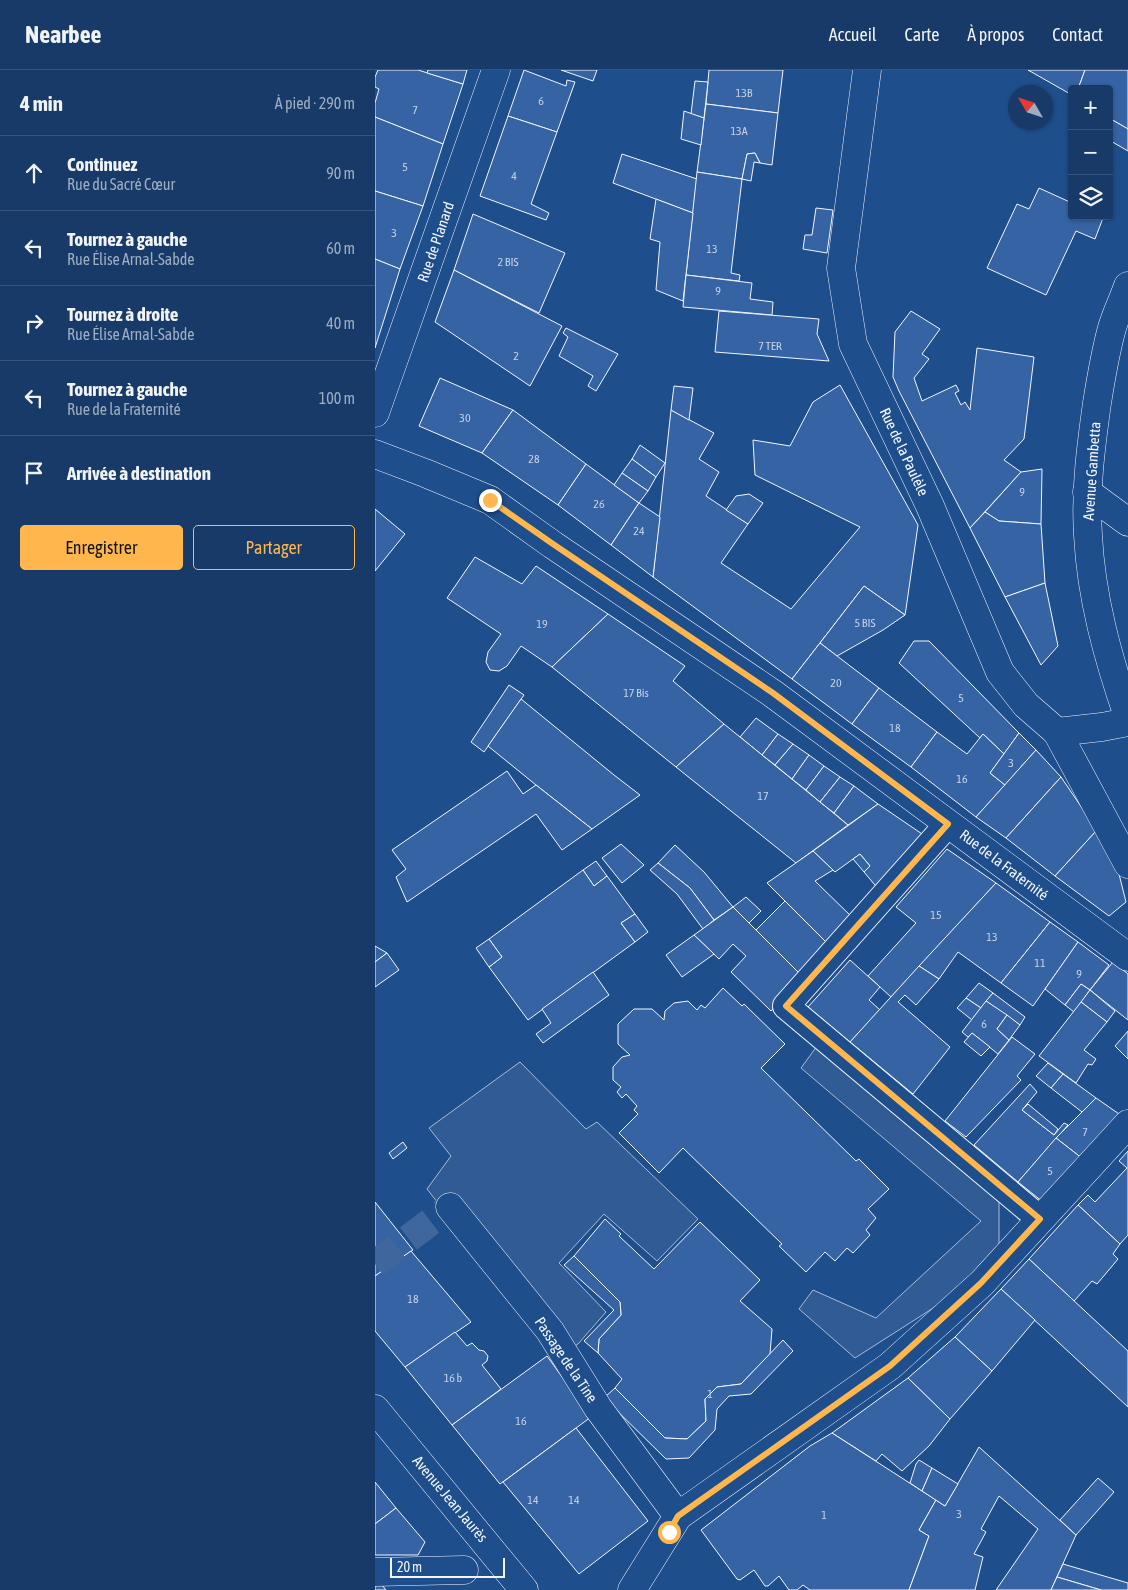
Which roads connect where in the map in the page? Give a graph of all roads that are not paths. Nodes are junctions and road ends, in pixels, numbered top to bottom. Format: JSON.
{"nodes":[{"id":1,"x":496,"y":70,"type":"edge"},
{"id":2,"x":867,"y":70,"type":"edge"},
{"id":3,"x":1128,"y":286,"type":"edge"},
{"id":4,"x":375,"y":413,"type":"edge"},
{"id":5,"x":375,"y":454,"type":"edge"},
{"id":6,"x":1087,"y":492,"type":"junction"},
{"id":7,"x":1128,"y":522,"type":"edge"},
{"id":8,"x":1128,"y":716,"type":"edge"},
{"id":9,"x":1128,"y":722,"type":"edge"},
{"id":10,"x":1057,"y":732,"type":"junction"},
{"id":11,"x":948,"y":824,"type":"junction"},
{"id":12,"x":1128,"y":864,"type":"edge"},
{"id":13,"x":1128,"y":957,"type":"edge"},
{"id":14,"x":1128,"y":1124,"type":"edge"},
{"id":15,"x":450,"y":1207,"type":"dead end"},
{"id":16,"x":1040,"y":1219,"type":"junction"},
{"id":17,"x":375,"y":1409,"type":"edge"},
{"id":18,"x":678,"y":1516,"type":"junction"},
{"id":19,"x":491,"y":1550,"type":"junction"},
{"id":20,"x":464,"y":1570,"type":"junction"},
{"id":21,"x":375,"y":1572,"type":"edge"},
{"id":22,"x":440,"y":1590,"type":"edge"},
{"id":23,"x":524,"y":1590,"type":"edge"},
{"id":24,"x":631,"y":1590,"type":"edge"}],
"edges":[{"from":1,"to":4,"type":"street","name":"Rue de Planard"},
{"from":2,"to":10,"type":"street","name":"Rue de la Paulèle"},
{"from":3,"to":6,"type":"street","name":"Avenue Gambetta"},
{"from":5,"to":11,"type":"street","name":"Rue de la Fraternité"},
{"from":6,"to":7,"type":"street"},
{"from":6,"to":8,"type":"street","name":"Avenue Gambetta"},
{"from":9,"to":10,"type":"street"},
{"from":10,"to":12,"type":"street"},
{"from":11,"to":13,"type":"street","name":"Rue de la Fraternité"},
{"from":11,"to":16,"type":"street"},
{"from":14,"to":16,"type":"street"},
{"from":15,"to":18,"type":"street","name":"Passage de la Tine"},
{"from":16,"to":18,"type":"street"},
{"from":17,"to":19,"type":"street","name":"Avenue Jean Jaurès"},
{"from":18,"to":24,"type":"street"},
{"from":19,"to":20,"type":"street"},
{"from":19,"to":23,"type":"street","name":"Avenue Jean Jaurès"},
{"from":20,"to":21,"type":"street"},
{"from":20,"to":22,"type":"street"}]}
